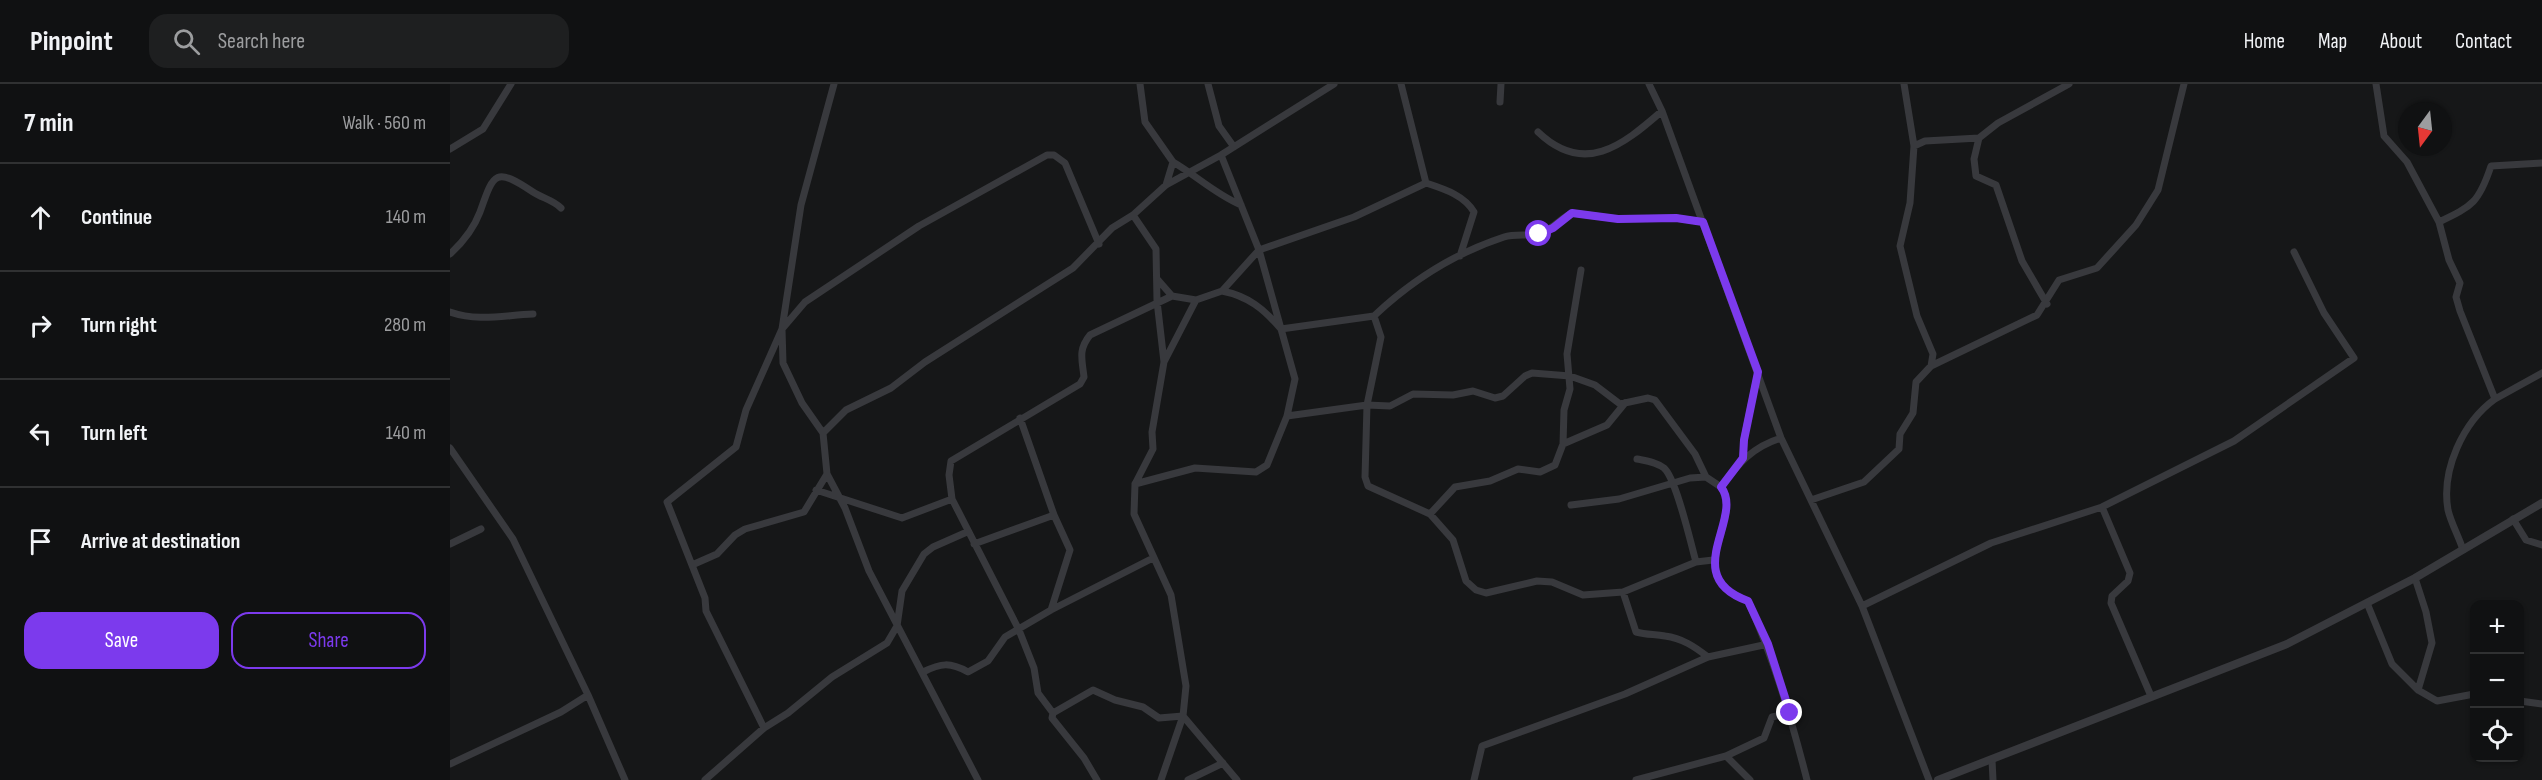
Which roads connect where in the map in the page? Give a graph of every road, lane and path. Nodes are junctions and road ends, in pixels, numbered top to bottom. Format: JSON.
{"nodes":[{"id":1,"x":511,"y":84,"type":"edge"},
{"id":2,"x":834,"y":84,"type":"edge"},
{"id":3,"x":1140,"y":84,"type":"edge"},
{"id":4,"x":1208,"y":84,"type":"edge"},
{"id":5,"x":1334,"y":84,"type":"edge"},
{"id":6,"x":1401,"y":84,"type":"edge"},
{"id":7,"x":1501,"y":84,"type":"edge"},
{"id":8,"x":1649,"y":84,"type":"edge"},
{"id":9,"x":1904,"y":84,"type":"edge"},
{"id":10,"x":2069,"y":84,"type":"edge"},
{"id":11,"x":2184,"y":84,"type":"edge"},
{"id":12,"x":2376,"y":84,"type":"edge"},
{"id":13,"x":1500,"y":102,"type":"dead end"},
{"id":14,"x":1662,"y":111,"type":"junction"},
{"id":15,"x":1538,"y":132,"type":"dead end"},
{"id":16,"x":1979,"y":138,"type":"junction"},
{"id":17,"x":1914,"y":146,"type":"junction"},
{"id":18,"x":1234,"y":147,"type":"junction"},
{"id":19,"x":450,"y":149,"type":"edge"},
{"id":20,"x":1221,"y":155,"type":"junction"},
{"id":21,"x":1173,"y":162,"type":"junction"},
{"id":22,"x":2542,"y":164,"type":"edge"},
{"id":23,"x":1190,"y":172,"type":"junction"},
{"id":24,"x":1426,"y":183,"type":"junction"},
{"id":25,"x":1166,"y":185,"type":"junction"},
{"id":26,"x":1241,"y":205,"type":"junction"},
{"id":27,"x":561,"y":208,"type":"dead end"},
{"id":28,"x":1133,"y":215,"type":"junction"},
{"id":29,"x":1703,"y":222,"type":"junction"},
{"id":30,"x":2439,"y":222,"type":"junction"},
{"id":31,"x":1099,"y":244,"type":"junction"},
{"id":32,"x":1259,"y":250,"type":"junction"},
{"id":33,"x":2294,"y":252,"type":"dead end"},
{"id":34,"x":450,"y":254,"type":"edge"},
{"id":35,"x":1460,"y":256,"type":"junction"},
{"id":36,"x":1581,"y":270,"type":"dead end"},
{"id":37,"x":1158,"y":280,"type":"junction"},
{"id":38,"x":1222,"y":291,"type":"junction"},
{"id":39,"x":1172,"y":296,"type":"junction"},
{"id":40,"x":1196,"y":300,"type":"junction"},
{"id":41,"x":1157,"y":301,"type":"junction"},
{"id":42,"x":2047,"y":303,"type":"junction"},
{"id":43,"x":450,"y":312,"type":"edge"},
{"id":44,"x":533,"y":314,"type":"dead end"},
{"id":45,"x":1374,"y":316,"type":"junction"},
{"id":46,"x":782,"y":329,"type":"junction"},
{"id":47,"x":1281,"y":329,"type":"junction"},
{"id":48,"x":1164,"y":362,"type":"junction"},
{"id":49,"x":1931,"y":366,"type":"junction"},
{"id":50,"x":1758,"y":372,"type":"junction"},
{"id":51,"x":2542,"y":372,"type":"edge"},
{"id":52,"x":1570,"y":376,"type":"junction"},
{"id":53,"x":2495,"y":399,"type":"junction"},
{"id":54,"x":1625,"y":403,"type":"junction"},
{"id":55,"x":1367,"y":405,"type":"junction"},
{"id":56,"x":1287,"y":416,"type":"junction"},
{"id":57,"x":1020,"y":418,"type":"junction"},
{"id":58,"x":823,"y":433,"type":"junction"},
{"id":59,"x":1781,"y":438,"type":"junction"},
{"id":60,"x":1563,"y":444,"type":"junction"},
{"id":61,"x":450,"y":448,"type":"edge"},
{"id":62,"x":1743,"y":458,"type":"junction"},
{"id":63,"x":1637,"y":459,"type":"dead end"},
{"id":64,"x":827,"y":474,"type":"junction"},
{"id":65,"x":1706,"y":477,"type":"junction"},
{"id":66,"x":1673,"y":483,"type":"junction"},
{"id":67,"x":1135,"y":484,"type":"junction"},
{"id":68,"x":1721,"y":487,"type":"junction"},
{"id":69,"x":816,"y":490,"type":"junction"},
{"id":70,"x":838,"y":497,"type":"junction"},
{"id":71,"x":952,"y":499,"type":"junction"},
{"id":72,"x":1811,"y":500,"type":"junction"},
{"id":73,"x":2542,"y":503,"type":"edge"},
{"id":74,"x":1571,"y":505,"type":"dead end"},
{"id":75,"x":2102,"y":507,"type":"junction"},
{"id":76,"x":1430,"y":514,"type":"junction"},
{"id":77,"x":1054,"y":515,"type":"junction"},
{"id":78,"x":2513,"y":519,"type":"junction"},
{"id":79,"x":481,"y":529,"type":"dead end"},
{"id":80,"x":968,"y":532,"type":"junction"},
{"id":81,"x":450,"y":544,"type":"edge"},
{"id":82,"x":974,"y":544,"type":"junction"},
{"id":83,"x":2542,"y":545,"type":"edge"},
{"id":84,"x":2463,"y":550,"type":"junction"},
{"id":85,"x":1153,"y":558,"type":"junction"},
{"id":86,"x":1713,"y":560,"type":"junction"},
{"id":87,"x":1696,"y":562,"type":"junction"},
{"id":88,"x":692,"y":565,"type":"junction"},
{"id":89,"x":2415,"y":578,"type":"junction"},
{"id":90,"x":1623,"y":592,"type":"junction"},
{"id":91,"x":2367,"y":603,"type":"junction"},
{"id":92,"x":1862,"y":606,"type":"junction"},
{"id":93,"x":1051,"y":610,"type":"junction"},
{"id":94,"x":897,"y":626,"type":"junction"},
{"id":95,"x":1019,"y":630,"type":"junction"},
{"id":96,"x":1768,"y":644,"type":"junction"},
{"id":97,"x":1708,"y":657,"type":"junction"},
{"id":98,"x":923,"y":672,"type":"junction"},
{"id":99,"x":2418,"y":690,"type":"junction"},
{"id":100,"x":588,"y":695,"type":"junction"},
{"id":101,"x":2470,"y":695,"type":"edge"},
{"id":102,"x":2151,"y":696,"type":"junction"},
{"id":103,"x":2524,"y":702,"type":"edge"},
{"id":104,"x":2542,"y":704,"type":"edge"},
{"id":105,"x":1053,"y":713,"type":"junction"},
{"id":106,"x":1790,"y":713,"type":"junction"},
{"id":107,"x":1183,"y":716,"type":"junction"},
{"id":108,"x":764,"y":728,"type":"junction"},
{"id":109,"x":1726,"y":756,"type":"junction"},
{"id":110,"x":1992,"y":760,"type":"junction"},
{"id":111,"x":1223,"y":763,"type":"junction"},
{"id":112,"x":450,"y":764,"type":"edge"},
{"id":113,"x":625,"y":780,"type":"edge"},
{"id":114,"x":705,"y":780,"type":"edge"},
{"id":115,"x":978,"y":780,"type":"edge"},
{"id":116,"x":1097,"y":780,"type":"edge"},
{"id":117,"x":1161,"y":780,"type":"edge"},
{"id":118,"x":1188,"y":780,"type":"edge"},
{"id":119,"x":1237,"y":780,"type":"edge"},
{"id":120,"x":1474,"y":780,"type":"edge"},
{"id":121,"x":1636,"y":780,"type":"edge"},
{"id":122,"x":1750,"y":780,"type":"edge"},
{"id":123,"x":1807,"y":780,"type":"edge"},
{"id":124,"x":1929,"y":780,"type":"edge"},
{"id":125,"x":1938,"y":780,"type":"edge"},
{"id":126,"x":1994,"y":780,"type":"edge"}],
"edges":[{"from":1,"to":19,"type":"street"},
{"from":2,"to":46,"type":"street"},
{"from":3,"to":21,"type":"street"},
{"from":4,"to":18,"type":"street"},
{"from":5,"to":18,"type":"street"},
{"from":6,"to":24,"type":"street"},
{"from":7,"to":13,"type":"street"},
{"from":8,"to":14,"type":"street"},
{"from":9,"to":17,"type":"street"},
{"from":10,"to":16,"type":"street"},
{"from":11,"to":42,"type":"street"},
{"from":12,"to":30,"type":"street"},
{"from":14,"to":15,"type":"street"},
{"from":14,"to":29,"type":"street"},
{"from":16,"to":17,"type":"street"},
{"from":16,"to":42,"type":"street"},
{"from":17,"to":49,"type":"street"},
{"from":18,"to":20,"type":"street"},
{"from":20,"to":23,"type":"street"},
{"from":20,"to":26,"type":"street"},
{"from":21,"to":23,"type":"street"},
{"from":21,"to":25,"type":"street"},
{"from":22,"to":30,"type":"street"},
{"from":23,"to":25,"type":"street"},
{"from":23,"to":26,"type":"street"},
{"from":24,"to":32,"type":"street"},
{"from":24,"to":35,"type":"street"},
{"from":25,"to":28,"type":"street"},
{"from":26,"to":32,"type":"street"},
{"from":27,"to":34,"type":"street"},
{"from":28,"to":31,"type":"street"},
{"from":28,"to":37,"type":"street"},
{"from":29,"to":35,"type":"street"},
{"from":29,"to":50,"type":"street"},
{"from":30,"to":53,"type":"street"},
{"from":31,"to":46,"type":"street"},
{"from":31,"to":58,"type":"street"},
{"from":32,"to":38,"type":"street"},
{"from":32,"to":47,"type":"street"},
{"from":33,"to":75,"type":"street"},
{"from":35,"to":45,"type":"street"},
{"from":36,"to":52,"type":"street"},
{"from":37,"to":39,"type":"street"},
{"from":37,"to":41,"type":"street"},
{"from":38,"to":40,"type":"street"},
{"from":38,"to":47,"type":"street"},
{"from":39,"to":40,"type":"street"},
{"from":39,"to":41,"type":"street"},
{"from":40,"to":48,"type":"street"},
{"from":41,"to":48,"type":"street"},
{"from":41,"to":57,"type":"street"},
{"from":42,"to":49,"type":"street"},
{"from":43,"to":44,"type":"street"},
{"from":45,"to":47,"type":"street"},
{"from":45,"to":55,"type":"street"},
{"from":46,"to":58,"type":"street"},
{"from":46,"to":88,"type":"street"},
{"from":47,"to":56,"type":"street"},
{"from":48,"to":67,"type":"street"},
{"from":49,"to":72,"type":"street"},
{"from":50,"to":59,"type":"street"},
{"from":50,"to":62,"type":"street"},
{"from":51,"to":53,"type":"street"},
{"from":52,"to":54,"type":"street"},
{"from":52,"to":55,"type":"street"},
{"from":52,"to":60,"type":"street"},
{"from":53,"to":84,"type":"street"},
{"from":54,"to":60,"type":"street"},
{"from":54,"to":65,"type":"street"},
{"from":55,"to":56,"type":"street"},
{"from":55,"to":76,"type":"street"},
{"from":56,"to":67,"type":"street"},
{"from":57,"to":71,"type":"street"},
{"from":57,"to":77,"type":"street"},
{"from":58,"to":64,"type":"street"},
{"from":59,"to":62,"type":"street"},
{"from":59,"to":72,"type":"street"},
{"from":60,"to":76,"type":"street"},
{"from":61,"to":100,"type":"street"},
{"from":62,"to":68,"type":"street"},
{"from":63,"to":66,"type":"street"},
{"from":64,"to":69,"type":"street"},
{"from":64,"to":70,"type":"street"},
{"from":65,"to":66,"type":"street"},
{"from":65,"to":68,"type":"street"},
{"from":66,"to":74,"type":"street"},
{"from":66,"to":87,"type":"street"},
{"from":67,"to":85,"type":"street"},
{"from":68,"to":86,"type":"street"},
{"from":69,"to":70,"type":"street"},
{"from":69,"to":88,"type":"street"},
{"from":70,"to":71,"type":"street"},
{"from":70,"to":94,"type":"street"},
{"from":71,"to":80,"type":"street"},
{"from":72,"to":92,"type":"street"},
{"from":73,"to":78,"type":"street"},
{"from":75,"to":92,"type":"street"},
{"from":75,"to":102,"type":"street"},
{"from":76,"to":90,"type":"street"},
{"from":77,"to":82,"type":"street"},
{"from":77,"to":93,"type":"street"},
{"from":78,"to":83,"type":"street"},
{"from":78,"to":84,"type":"street"},
{"from":79,"to":81,"type":"street"},
{"from":80,"to":82,"type":"street"},
{"from":80,"to":94,"type":"street"},
{"from":82,"to":95,"type":"street"},
{"from":84,"to":89,"type":"street"},
{"from":85,"to":93,"type":"street"},
{"from":85,"to":107,"type":"street"},
{"from":86,"to":87,"type":"street"},
{"from":86,"to":96,"type":"street"},
{"from":87,"to":90,"type":"street"},
{"from":88,"to":108,"type":"street"},
{"from":89,"to":91,"type":"street"},
{"from":89,"to":99,"type":"street"},
{"from":90,"to":97,"type":"street"},
{"from":91,"to":99,"type":"street"},
{"from":91,"to":102,"type":"street"},
{"from":92,"to":124,"type":"street"},
{"from":93,"to":95,"type":"street"},
{"from":94,"to":98,"type":"street"},
{"from":94,"to":108,"type":"street"},
{"from":95,"to":98,"type":"street"},
{"from":95,"to":105,"type":"street"},
{"from":96,"to":97,"type":"street"},
{"from":96,"to":106,"type":"street"},
{"from":97,"to":120,"type":"street"},
{"from":98,"to":115,"type":"street"},
{"from":99,"to":101,"type":"street"},
{"from":100,"to":112,"type":"street"},
{"from":100,"to":113,"type":"street"},
{"from":102,"to":110,"type":"street"},
{"from":103,"to":104,"type":"street"},
{"from":105,"to":107,"type":"street"},
{"from":105,"to":116,"type":"street"},
{"from":106,"to":109,"type":"street"},
{"from":106,"to":123,"type":"street"},
{"from":107,"to":111,"type":"street"},
{"from":107,"to":117,"type":"street"},
{"from":108,"to":114,"type":"street"},
{"from":109,"to":121,"type":"street"},
{"from":109,"to":122,"type":"street"},
{"from":110,"to":125,"type":"street"},
{"from":110,"to":126,"type":"street"},
{"from":111,"to":118,"type":"street"},
{"from":111,"to":119,"type":"street"}]}
